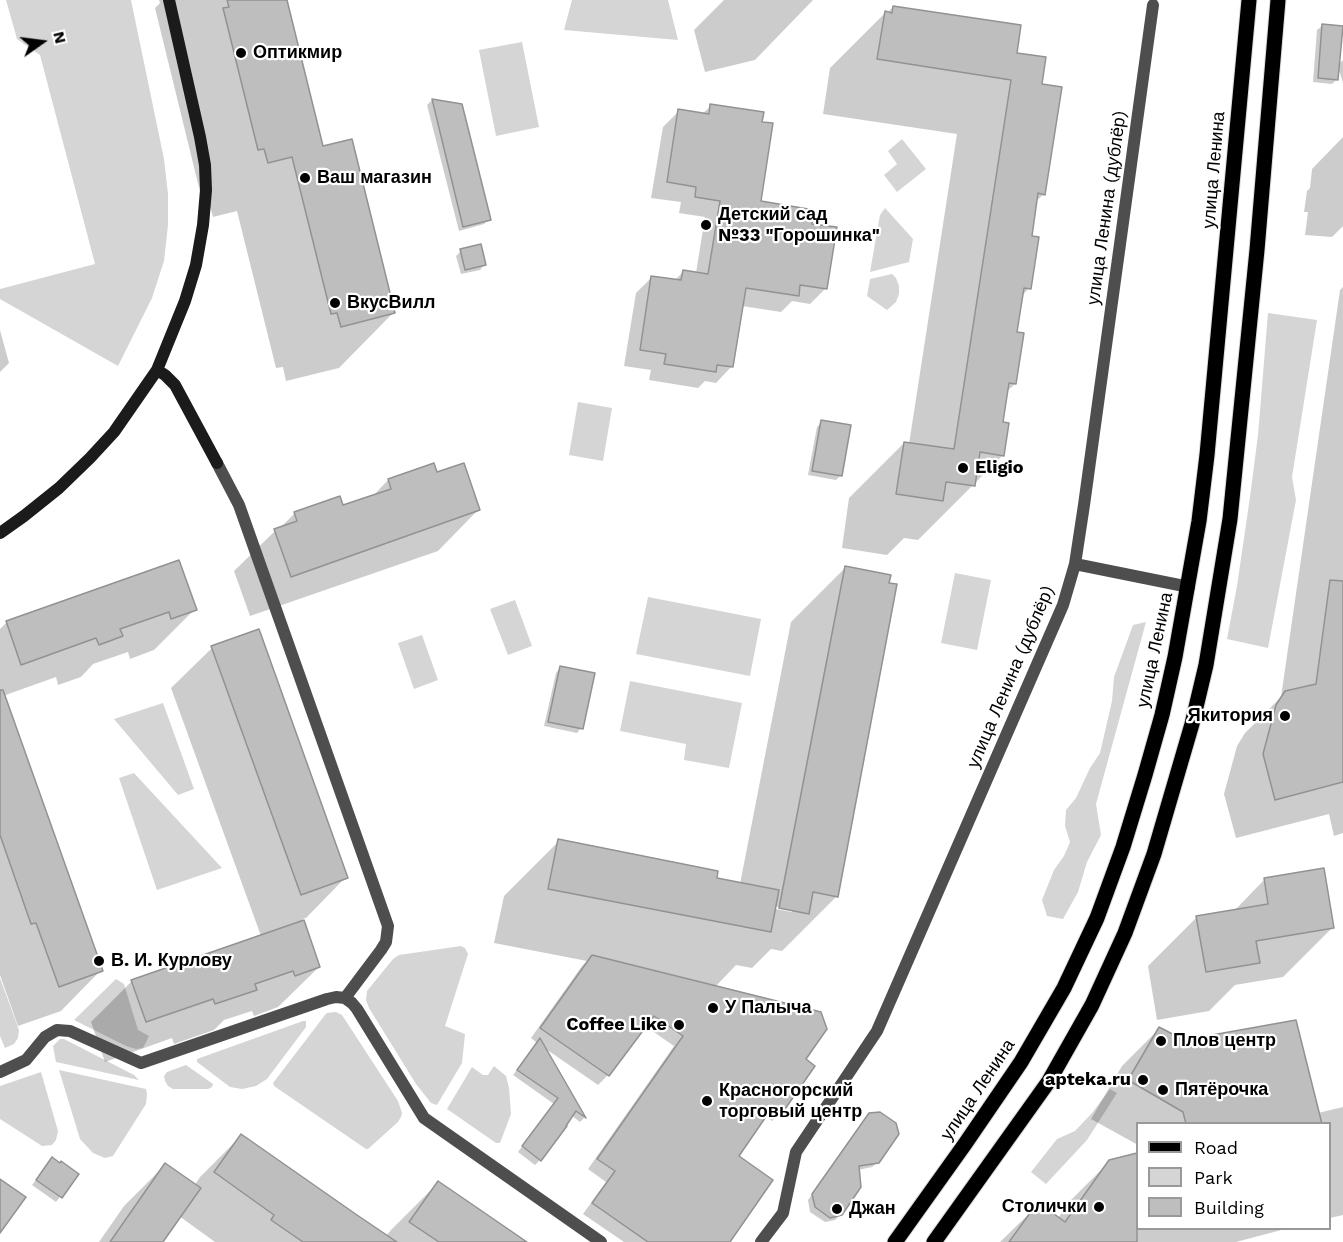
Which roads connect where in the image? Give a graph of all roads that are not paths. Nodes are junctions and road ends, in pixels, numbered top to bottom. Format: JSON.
{"nodes":[{"id":1,"x":169,"y":0,"type":"edge"},
{"id":2,"x":1249,"y":0,"type":"edge"},
{"id":3,"x":1278,"y":0,"type":"edge"},
{"id":4,"x":1153,"y":4,"type":"dead end"},
{"id":5,"x":157,"y":370,"type":"junction"},
{"id":6,"x":0,"y":533,"type":"edge"},
{"id":7,"x":1075,"y":564,"type":"junction"},
{"id":8,"x":1189,"y":587,"type":"junction"},
{"id":9,"x":345,"y":998,"type":"junction"},
{"id":10,"x":0,"y":1072,"type":"edge"},
{"id":11,"x":601,"y":1242,"type":"edge"},
{"id":12,"x":761,"y":1242,"type":"edge"},
{"id":13,"x":895,"y":1242,"type":"edge"},
{"id":14,"x":934,"y":1242,"type":"edge"}],
"edges":[{"from":1,"to":5,"type":"street"},
{"from":2,"to":8,"type":"main road","name":"улица Ленина"},
{"from":3,"to":14,"type":"main road"},
{"from":4,"to":7,"type":"street","name":"улица Ленина (дублёр)"},
{"from":5,"to":6,"type":"street"},
{"from":5,"to":9,"type":"street"},
{"from":7,"to":8,"type":"street"},
{"from":7,"to":12,"type":"street","name":"улица Ленина (дублёр)"},
{"from":8,"to":13,"type":"main road","name":"улица Ленина"},
{"from":9,"to":10,"type":"street"},
{"from":9,"to":11,"type":"street"}]}
